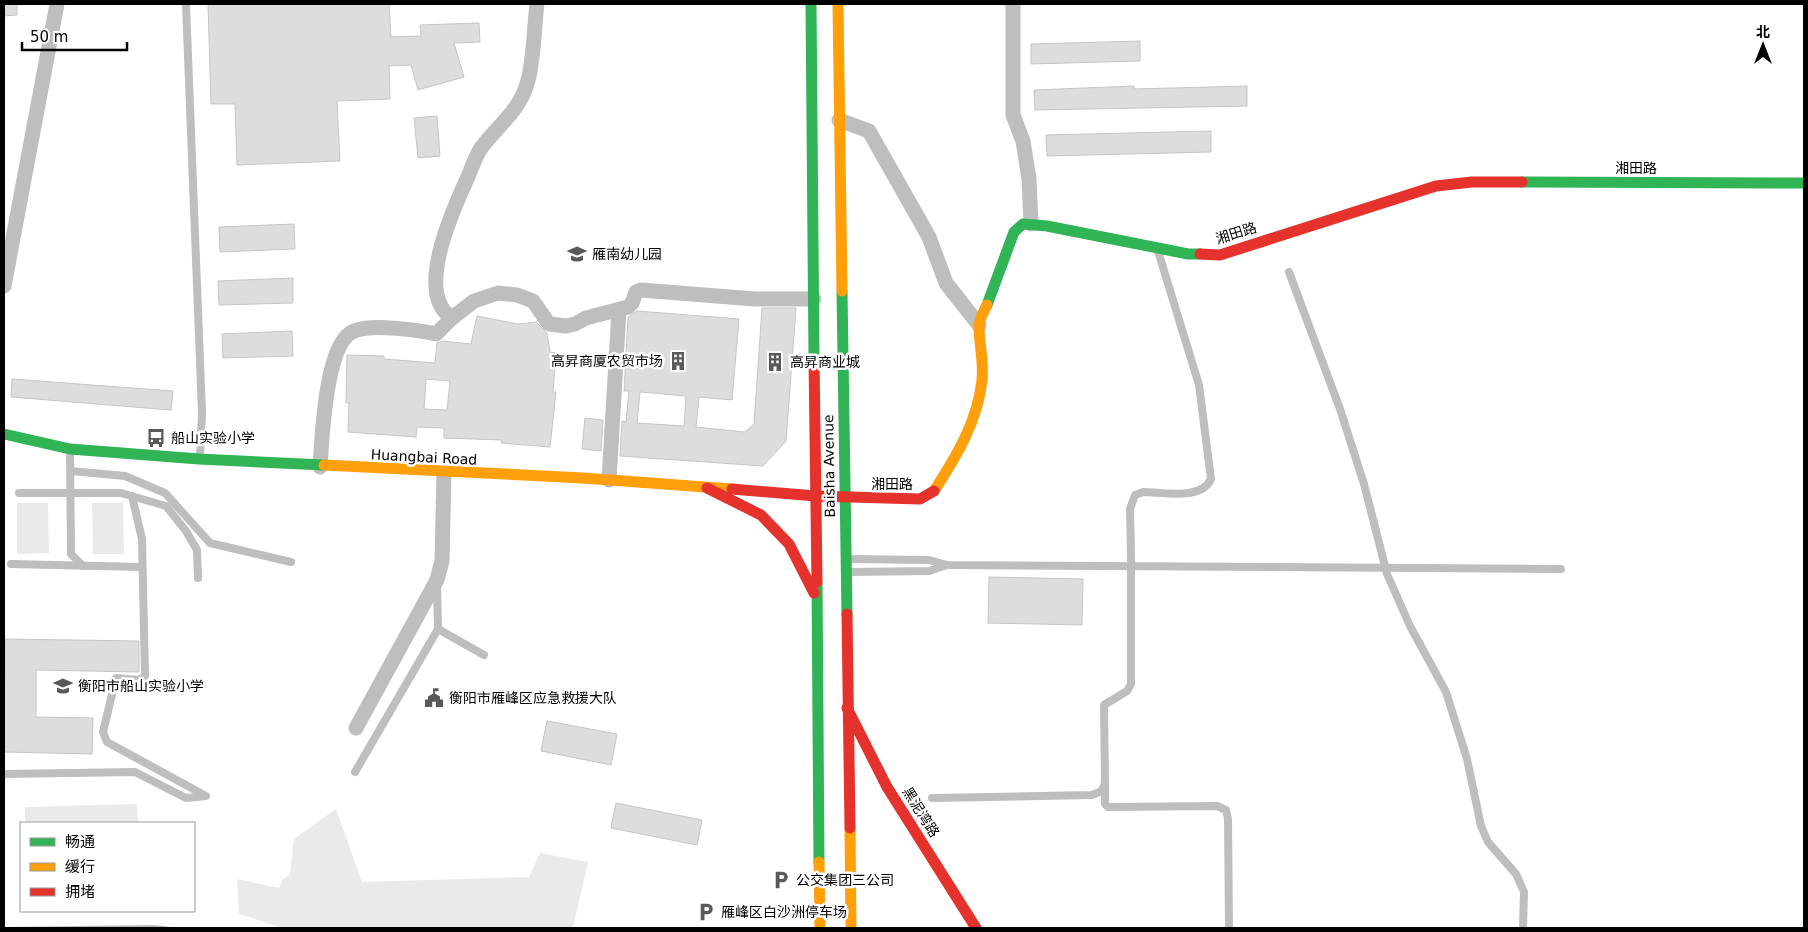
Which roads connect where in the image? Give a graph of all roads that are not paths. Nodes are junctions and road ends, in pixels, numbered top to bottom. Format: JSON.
{"nodes":[{"id":1,"x":57,"y":4,"type":"edge"},
{"id":2,"x":186,"y":4,"type":"edge"},
{"id":3,"x":537,"y":4,"type":"edge"},
{"id":4,"x":811,"y":4,"type":"edge"},
{"id":5,"x":838,"y":4,"type":"edge"},
{"id":6,"x":1013,"y":4,"type":"edge"},
{"id":7,"x":839,"y":120,"type":"junction"},
{"id":8,"x":1804,"y":183,"type":"edge"},
{"id":9,"x":1031,"y":224,"type":"junction"},
{"id":10,"x":1158,"y":249,"type":"junction"},
{"id":11,"x":1289,"y":272,"type":"dead end"},
{"id":12,"x":4,"y":286,"type":"edge"},
{"id":13,"x":814,"y":299,"type":"junction"},
{"id":14,"x":619,"y":310,"type":"junction"},
{"id":15,"x":452,"y":318,"type":"junction"},
{"id":16,"x":979,"y":325,"type":"junction"},
{"id":17,"x":4,"y":434,"type":"edge"},
{"id":18,"x":70,"y":449,"type":"junction"},
{"id":19,"x":200,"y":459,"type":"junction"},
{"id":20,"x":320,"y":467,"type":"junction"},
{"id":21,"x":71,"y":471,"type":"junction"},
{"id":22,"x":444,"y":473,"type":"junction"},
{"id":23,"x":609,"y":480,"type":"junction"},
{"id":24,"x":707,"y":488,"type":"junction"},
{"id":25,"x":18,"y":493,"type":"dead end"},
{"id":26,"x":71,"y":493,"type":"junction"},
{"id":27,"x":132,"y":496,"type":"junction"},
{"id":28,"x":816,"y":496,"type":"junction"},
{"id":29,"x":844,"y":498,"type":"junction"},
{"id":30,"x":71,"y":554,"type":"junction"},
{"id":31,"x":845,"y":559,"type":"junction"},
{"id":32,"x":291,"y":562,"type":"dead end"},
{"id":33,"x":11,"y":564,"type":"dead end"},
{"id":34,"x":61,"y":565,"type":"junction"},
{"id":35,"x":947,"y":565,"type":"junction"},
{"id":36,"x":83,"y":566,"type":"junction"},
{"id":37,"x":142,"y":567,"type":"junction"},
{"id":38,"x":1386,"y":568,"type":"junction"},
{"id":39,"x":1561,"y":569,"type":"dead end"},
{"id":40,"x":845,"y":572,"type":"junction"},
{"id":41,"x":198,"y":578,"type":"dead end"},
{"id":42,"x":437,"y":580,"type":"junction"},
{"id":43,"x":817,"y":602,"type":"junction"},
{"id":44,"x":438,"y":629,"type":"junction"},
{"id":45,"x":484,"y":655,"type":"dead end"},
{"id":46,"x":847,"y":708,"type":"junction"},
{"id":47,"x":356,"y":728,"type":"dead end"},
{"id":48,"x":355,"y":772,"type":"dead end"},
{"id":49,"x":4,"y":774,"type":"edge"},
{"id":50,"x":1105,"y":782,"type":"junction"},
{"id":51,"x":932,"y":798,"type":"dead end"},
{"id":52,"x":820,"y":928,"type":"edge"},
{"id":53,"x":851,"y":928,"type":"edge"},
{"id":54,"x":976,"y":928,"type":"edge"},
{"id":55,"x":1230,"y":928,"type":"edge"},
{"id":56,"x":1523,"y":928,"type":"edge"}],
"edges":[{"from":1,"to":12,"type":"street"},
{"from":2,"to":19,"type":"lane"},
{"from":3,"to":15,"type":"street"},
{"from":4,"to":13,"type":"main road","name":"Baisha Avenue"},
{"from":5,"to":7,"type":"main road","name":"Baisha Avenue"},
{"from":6,"to":9,"type":"street"},
{"from":7,"to":16,"type":"street"},
{"from":7,"to":29,"type":"main road","name":"Baisha Avenue"},
{"from":8,"to":10,"type":"main road","name":"湘田路"},
{"from":9,"to":10,"type":"main road","name":"湘田路"},
{"from":9,"to":16,"type":"main road","name":"湘田路"},
{"from":10,"to":50,"type":"lane","bridge":true},
{"from":11,"to":38,"type":"lane"},
{"from":13,"to":14,"type":"street"},
{"from":13,"to":28,"type":"main road","name":"Baisha Avenue"},
{"from":14,"to":15,"type":"street"},
{"from":14,"to":23,"type":"street"},
{"from":15,"to":20,"type":"street"},
{"from":16,"to":29,"type":"main road","name":"湘田路"},
{"from":17,"to":18,"type":"main road","name":"Huangbai Road"},
{"from":18,"to":19,"type":"main road","name":"Huangbai Road"},
{"from":18,"to":21,"type":"lane"},
{"from":19,"to":20,"type":"main road","name":"Huangbai Road"},
{"from":20,"to":22,"type":"main road","name":"Huangbai Road"},
{"from":21,"to":26,"type":"lane"},
{"from":21,"to":32,"type":"lane"},
{"from":22,"to":23,"type":"main road","name":"Huangbai Road"},
{"from":22,"to":42,"type":"street"},
{"from":23,"to":24,"type":"main road","name":"Huangbai Road"},
{"from":24,"to":28,"type":"main road","name":"Huangbai Road"},
{"from":24,"to":43,"type":"main road"},
{"from":25,"to":26,"type":"lane"},
{"from":26,"to":27,"type":"lane"},
{"from":26,"to":30,"type":"lane"},
{"from":27,"to":37,"type":"lane"},
{"from":27,"to":41,"type":"lane"},
{"from":28,"to":29,"type":"main road","name":"Huangbai Road"},
{"from":28,"to":43,"type":"main road","name":"Baisha Avenue"},
{"from":29,"to":31,"type":"main road","name":"Baisha Avenue"},
{"from":30,"to":34,"type":"lane"},
{"from":30,"to":36,"type":"lane"},
{"from":31,"to":35,"type":"lane"},
{"from":31,"to":40,"type":"main road","name":"Baisha Avenue"},
{"from":33,"to":34,"type":"lane"},
{"from":34,"to":36,"type":"lane"},
{"from":35,"to":38,"type":"lane"},
{"from":35,"to":40,"type":"lane"},
{"from":36,"to":37,"type":"lane"},
{"from":37,"to":49,"type":"lane"},
{"from":38,"to":39,"type":"lane"},
{"from":38,"to":56,"type":"lane"},
{"from":40,"to":46,"type":"main road","name":"Baisha Avenue"},
{"from":42,"to":44,"type":"lane"},
{"from":42,"to":47,"type":"street"},
{"from":43,"to":52,"type":"main road","name":"Baisha Avenue"},
{"from":44,"to":45,"type":"lane"},
{"from":44,"to":48,"type":"lane"},
{"from":46,"to":53,"type":"main road","name":"Baisha Avenue"},
{"from":46,"to":54,"type":"main road","name":"黑泥湾路"},
{"from":50,"to":51,"type":"lane"},
{"from":50,"to":55,"type":"lane"}]}
